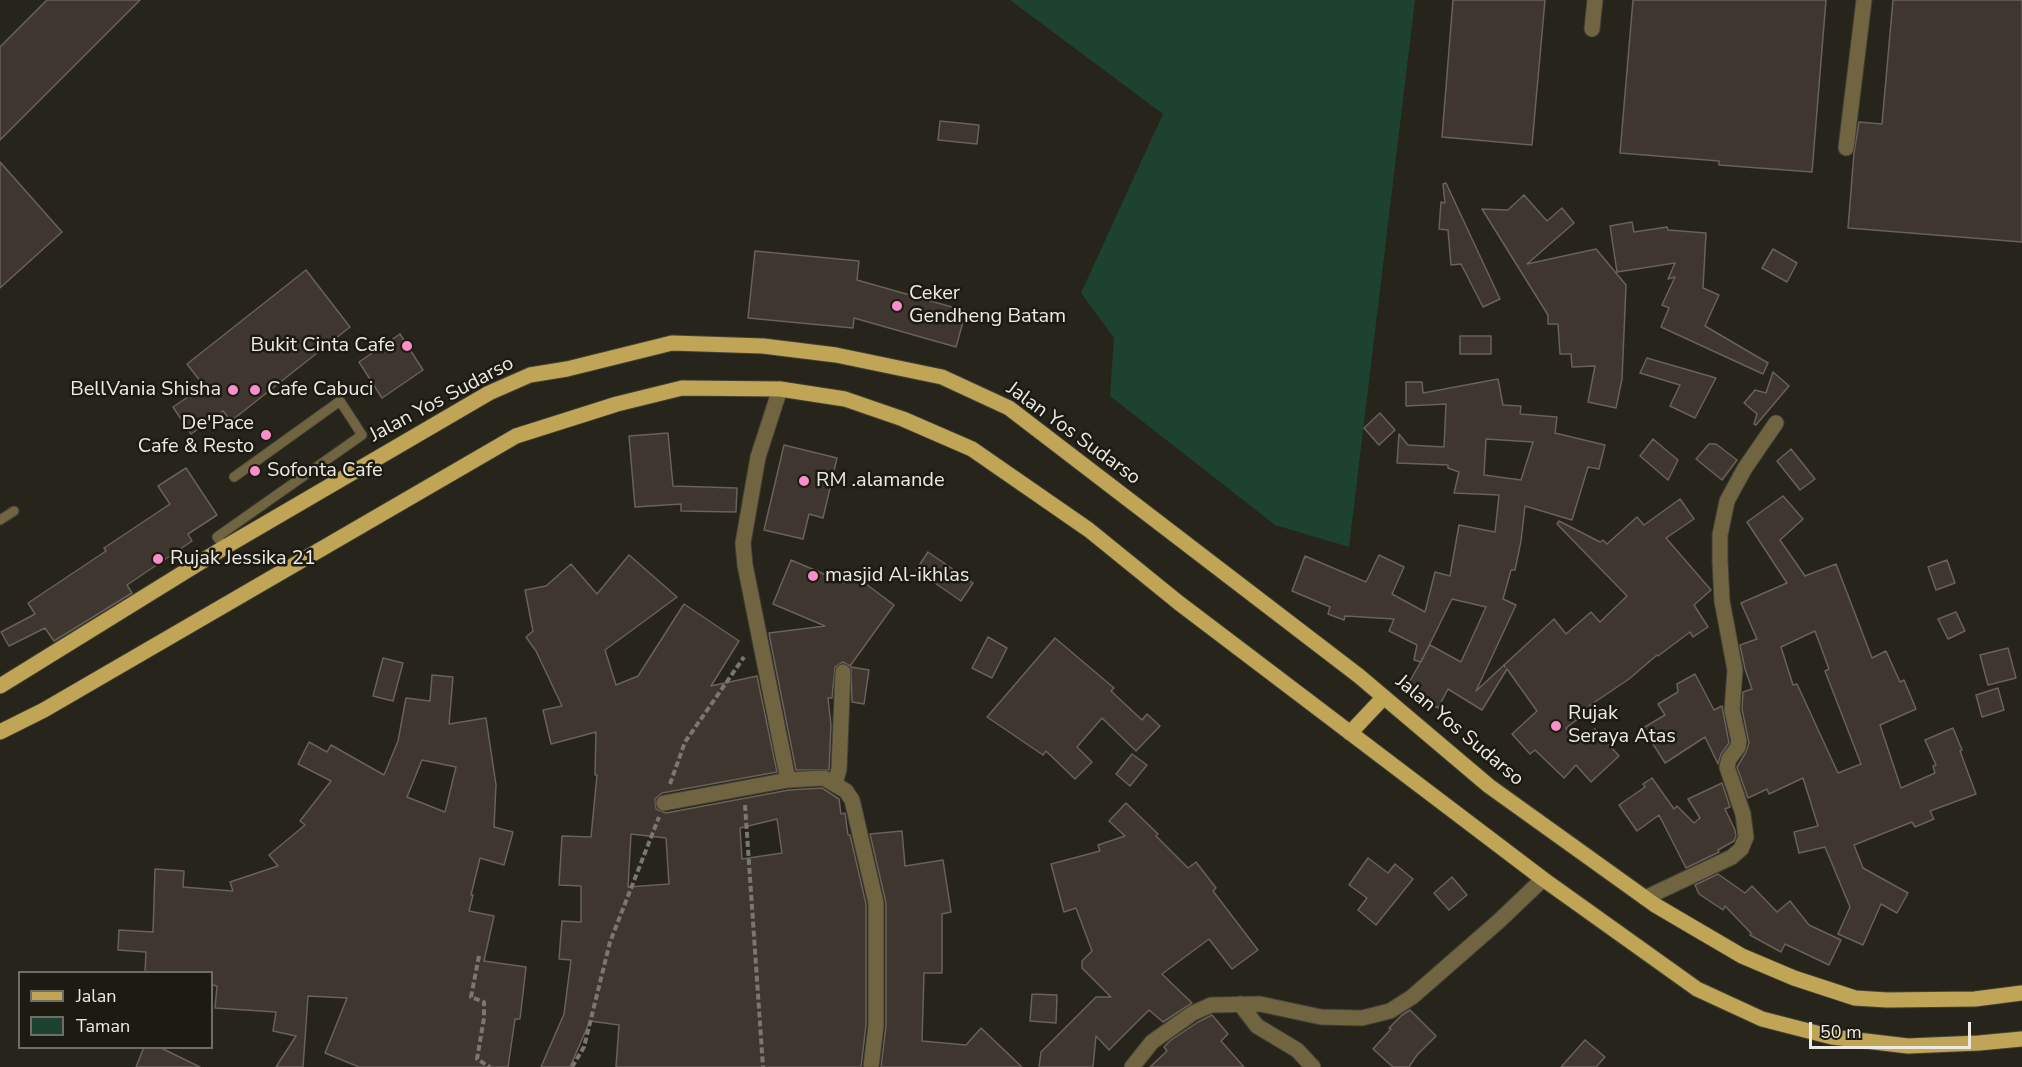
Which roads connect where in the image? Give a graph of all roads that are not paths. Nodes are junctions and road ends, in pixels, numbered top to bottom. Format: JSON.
{"nodes":[{"id":1,"x":1595,"y":0,"type":"edge"},
{"id":2,"x":1864,"y":0,"type":"edge"},
{"id":3,"x":1592,"y":29,"type":"dead end"},
{"id":4,"x":1846,"y":148,"type":"dead end"},
{"id":5,"x":780,"y":388,"type":"junction"},
{"id":6,"x":1776,"y":423,"type":"dead end"},
{"id":7,"x":234,"y":477,"type":"dead end"},
{"id":8,"x":14,"y":511,"type":"dead end"},
{"id":9,"x":0,"y":520,"type":"edge"},
{"id":10,"x":225,"y":548,"type":"junction"},
{"id":11,"x":843,"y":672,"type":"dead end"},
{"id":12,"x":0,"y":686,"type":"edge"},
{"id":13,"x":1384,"y":697,"type":"junction"},
{"id":14,"x":0,"y":732,"type":"edge"},
{"id":15,"x":1350,"y":733,"type":"junction"},
{"id":16,"x":788,"y":780,"type":"junction"},
{"id":17,"x":835,"y":784,"type":"junction"},
{"id":18,"x":664,"y":803,"type":"road end"},
{"id":19,"x":1543,"y":879,"type":"junction"},
{"id":20,"x":1645,"y":898,"type":"junction"},
{"id":21,"x":2022,"y":993,"type":"edge"},
{"id":22,"x":1240,"y":1004,"type":"junction"},
{"id":23,"x":2022,"y":1039,"type":"edge"},
{"id":24,"x":870,"y":1067,"type":"edge"},
{"id":25,"x":1132,"y":1067,"type":"edge"},
{"id":26,"x":1313,"y":1067,"type":"edge"}],
"edges":[{"from":1,"to":3,"type":"street"},
{"from":2,"to":4,"type":"street"},
{"from":5,"to":14,"type":"main road"},
{"from":5,"to":15,"type":"main road"},
{"from":5,"to":16,"type":"street"},
{"from":6,"to":20,"type":"street"},
{"from":7,"to":10,"type":"lane"},
{"from":8,"to":9,"type":"lane"},
{"from":10,"to":12,"type":"main road","name":"Jalan Yos Sudarso"},
{"from":10,"to":13,"type":"main road","name":"Jalan Yos Sudarso"},
{"from":11,"to":17,"type":"street"},
{"from":13,"to":15,"type":"main road"},
{"from":13,"to":20,"type":"main road","name":"Jalan Yos Sudarso"},
{"from":15,"to":19,"type":"main road"},
{"from":16,"to":17,"type":"street"},
{"from":16,"to":18,"type":"street"},
{"from":17,"to":24,"type":"street"},
{"from":19,"to":22,"type":"street"},
{"from":19,"to":23,"type":"main road"},
{"from":20,"to":21,"type":"main road","name":"Jalan Yos Sudarso"},
{"from":22,"to":25,"type":"street"},
{"from":22,"to":26,"type":"street"}]}
